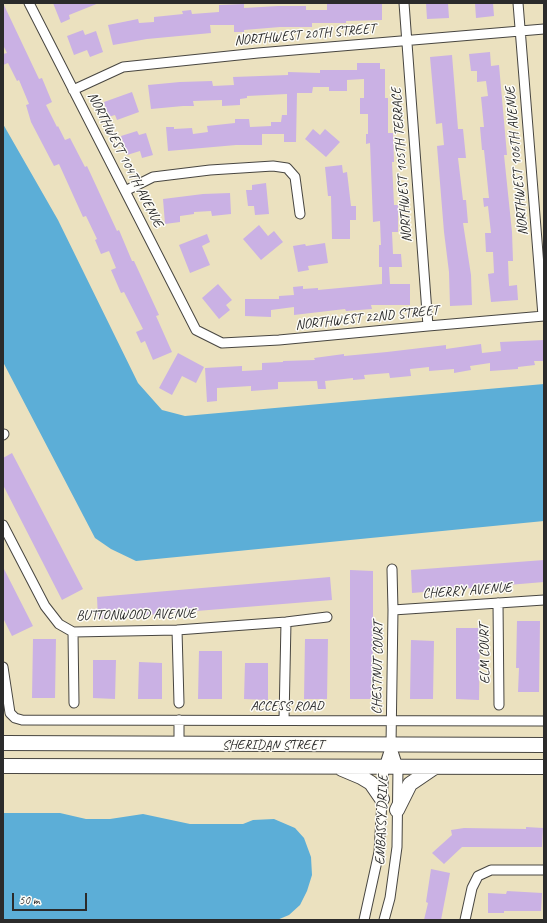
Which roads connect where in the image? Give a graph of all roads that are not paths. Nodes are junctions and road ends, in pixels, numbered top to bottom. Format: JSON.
{"nodes":[{"id":1,"x":28,"y":3,"type":"edge"},
{"id":2,"x":404,"y":3,"type":"edge"},
{"id":3,"x":518,"y":3,"type":"edge"},
{"id":4,"x":544,"y":29,"type":"edge"},
{"id":5,"x":520,"y":32,"type":"junction"},
{"id":6,"x":407,"y":40,"type":"junction"},
{"id":7,"x":73,"y":90,"type":"junction"},
{"id":8,"x":125,"y":191,"type":"junction"},
{"id":9,"x":300,"y":214,"type":"dead end"},
{"id":10,"x":544,"y":316,"type":"edge"},
{"id":11,"x":428,"y":326,"type":"junction"},
{"id":12,"x":196,"y":330,"type":"joint"},
{"id":13,"x":3,"y":525,"type":"edge"},
{"id":14,"x":392,"y":569,"type":"dead end"},
{"id":15,"x":544,"y":600,"type":"edge"},
{"id":16,"x":498,"y":603,"type":"junction"},
{"id":17,"x":393,"y":610,"type":"junction"},
{"id":18,"x":327,"y":617,"type":"dead end"},
{"id":19,"x":286,"y":622,"type":"junction"},
{"id":20,"x":177,"y":630,"type":"junction"},
{"id":21,"x":73,"y":632,"type":"junction"},
{"id":22,"x":3,"y":667,"type":"edge"},
{"id":23,"x":74,"y":703,"type":"dead end"},
{"id":24,"x":179,"y":703,"type":"dead end"},
{"id":25,"x":499,"y":704,"type":"dead end"},
{"id":26,"x":179,"y":720,"type":"junction"},
{"id":27,"x":284,"y":720,"type":"junction"},
{"id":28,"x":544,"y":721,"type":"edge"},
{"id":29,"x":391,"y":722,"type":"junction"},
{"id":30,"x":3,"y":743,"type":"edge"},
{"id":31,"x":179,"y":744,"type":"junction"},
{"id":32,"x":391,"y":745,"type":"junction"},
{"id":33,"x":544,"y":745,"type":"edge"},
{"id":34,"x":3,"y":766,"type":"edge"},
{"id":35,"x":336,"y":767,"type":"junction"},
{"id":36,"x":391,"y":767,"type":"junction"},
{"id":37,"x":435,"y":767,"type":"junction"},
{"id":38,"x":544,"y":767,"type":"edge"},
{"id":39,"x":382,"y":800,"type":"junction"},
{"id":40,"x":397,"y":810,"type":"junction"},
{"id":41,"x":544,"y":870,"type":"edge"},
{"id":42,"x":364,"y":920,"type":"edge"},
{"id":43,"x":384,"y":920,"type":"edge"},
{"id":44,"x":465,"y":920,"type":"edge"}],
"edges":[{"from":1,"to":7,"type":"street","name":"NORTHWEST 104TH AVENUE"},
{"from":2,"to":6,"type":"street","name":"NORTHWEST 105TH TERRACE"},
{"from":3,"to":5,"type":"street","name":"NORTHWEST 106TH AVENUE"},
{"from":4,"to":5,"type":"street","name":"NORTHWEST 20TH STREET"},
{"from":5,"to":6,"type":"street","name":"NORTHWEST 20TH STREET"},
{"from":5,"to":10,"type":"street","name":"NORTHWEST 106TH AVENUE"},
{"from":6,"to":7,"type":"street","name":"NORTHWEST 20TH STREET"},
{"from":6,"to":11,"type":"street","name":"NORTHWEST 105TH TERRACE"},
{"from":7,"to":8,"type":"street","name":"NORTHWEST 104TH AVENUE"},
{"from":8,"to":9,"type":"street"},
{"from":8,"to":12,"type":"street","name":"NORTHWEST 104TH AVENUE"},
{"from":10,"to":11,"type":"street","name":"NORTHWEST 22ND STREET"},
{"from":11,"to":12,"type":"street","name":"NORTHWEST 22ND STREET"},
{"from":13,"to":21,"type":"street","name":"BUTTONWOOD AVENUE"},
{"from":14,"to":17,"type":"street","name":"CHESTNUT COURT"},
{"from":15,"to":16,"type":"street","name":"CHERRY AVENUE"},
{"from":16,"to":17,"type":"street","name":"CHERRY AVENUE"},
{"from":16,"to":25,"type":"street","name":"ELM COURT"},
{"from":17,"to":29,"type":"street","name":"CHESTNUT COURT"},
{"from":18,"to":19,"type":"street","name":"BUTTONWOOD AVENUE"},
{"from":19,"to":20,"type":"street","name":"BUTTONWOOD AVENUE"},
{"from":19,"to":27,"type":"street"},
{"from":20,"to":21,"type":"street","name":"BUTTONWOOD AVENUE"},
{"from":20,"to":24,"type":"street"},
{"from":21,"to":23,"type":"street"},
{"from":22,"to":26,"type":"street","name":"ACCESS ROAD"},
{"from":26,"to":27,"type":"street","name":"ACCESS ROAD"},
{"from":26,"to":31,"type":"street"},
{"from":27,"to":29,"type":"street","name":"ACCESS ROAD"},
{"from":28,"to":29,"type":"street","name":"ACCESS ROAD"},
{"from":29,"to":32,"type":"street","name":"CHESTNUT COURT"},
{"from":30,"to":31,"type":"main road","name":"SHERIDAN STREET"},
{"from":31,"to":32,"type":"main road","name":"SHERIDAN STREET"},
{"from":32,"to":33,"type":"main road","name":"SHERIDAN STREET"},
{"from":32,"to":36,"type":"street","name":"CHESTNUT COURT"},
{"from":32,"to":36,"type":"street","name":"EMBASSY DRIVE"},
{"from":34,"to":35,"type":"main road","name":"SHERIDAN STREET"},
{"from":35,"to":36,"type":"main road","name":"SHERIDAN STREET"},
{"from":35,"to":39,"type":"main road"},
{"from":36,"to":37,"type":"main road","name":"SHERIDAN STREET"},
{"from":36,"to":39,"type":"street","name":"EMBASSY DRIVE"},
{"from":36,"to":40,"type":"street","name":"EMBASSY DRIVE"},
{"from":37,"to":38,"type":"main road","name":"SHERIDAN STREET"},
{"from":37,"to":40,"type":"main road"},
{"from":39,"to":42,"type":"street","name":"EMBASSY DRIVE"},
{"from":40,"to":43,"type":"street","name":"EMBASSY DRIVE"},
{"from":41,"to":44,"type":"street"}]}
